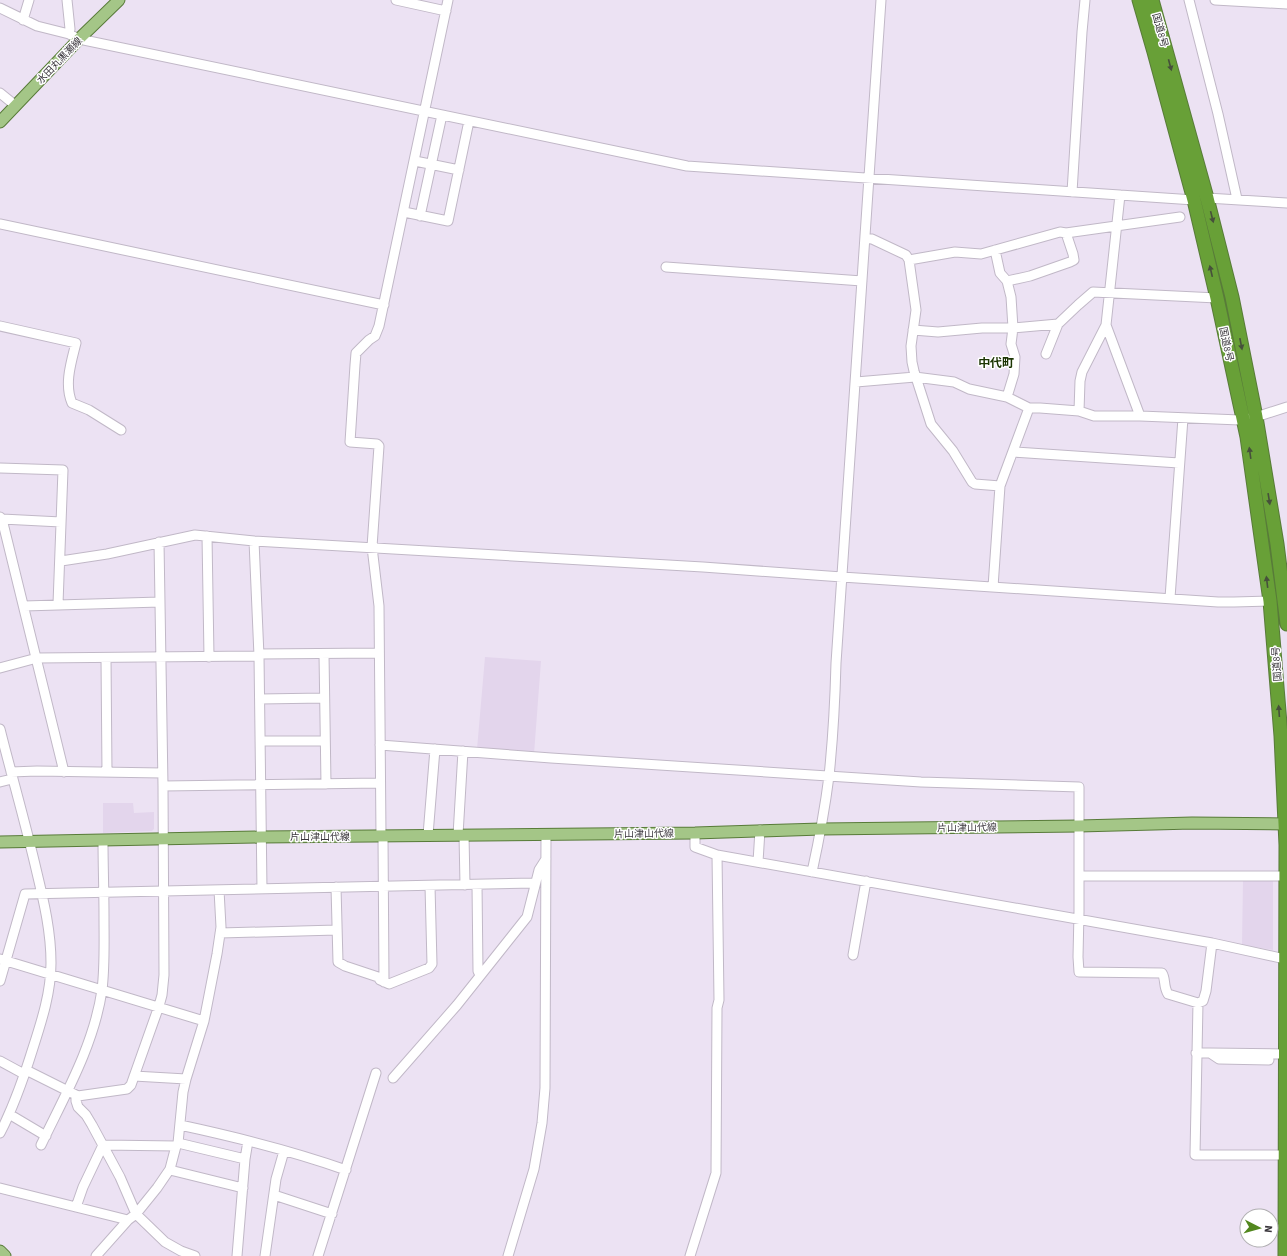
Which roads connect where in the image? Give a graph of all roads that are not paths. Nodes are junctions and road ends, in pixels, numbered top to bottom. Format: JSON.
{"nodes":[{"id":1,"x":29,"y":0,"type":"edge"},
{"id":2,"x":67,"y":0,"type":"edge"},
{"id":3,"x":119,"y":0,"type":"edge"},
{"id":4,"x":396,"y":0,"type":"edge"},
{"id":5,"x":448,"y":0,"type":"edge"},
{"id":6,"x":881,"y":0,"type":"edge"},
{"id":7,"x":1085,"y":0,"type":"edge"},
{"id":8,"x":1139,"y":0,"type":"edge"},
{"id":9,"x":1152,"y":0,"type":"edge"},
{"id":10,"x":1189,"y":0,"type":"edge"},
{"id":11,"x":1215,"y":0,"type":"edge"},
{"id":12,"x":1287,"y":4,"type":"edge"},
{"id":13,"x":0,"y":8,"type":"edge"},
{"id":14,"x":446,"y":11,"type":"junction"},
{"id":15,"x":23,"y":20,"type":"junction"},
{"id":16,"x":69,"y":34,"type":"junction"},
{"id":17,"x":79,"y":39,"type":"junction"},
{"id":18,"x":0,"y":93,"type":"edge"},
{"id":19,"x":16,"y":106,"type":"junction"},
{"id":20,"x":424,"y":112,"type":"junction"},
{"id":21,"x":442,"y":116,"type":"junction"},
{"id":22,"x":0,"y":122,"type":"edge"},
{"id":23,"x":469,"y":122,"type":"junction"},
{"id":24,"x":415,"y":161,"type":"junction"},
{"id":25,"x":431,"y":164,"type":"junction"},
{"id":26,"x":459,"y":170,"type":"junction"},
{"id":27,"x":869,"y":179,"type":"junction"},
{"id":28,"x":1072,"y":192,"type":"junction"},
{"id":29,"x":1120,"y":195,"type":"junction"},
{"id":30,"x":1207,"y":198,"type":"junction"},
{"id":31,"x":1237,"y":199,"type":"junction"},
{"id":32,"x":1194,"y":200,"type":"junction"},
{"id":33,"x":1287,"y":203,"type":"edge"},
{"id":34,"x":404,"y":212,"type":"junction"},
{"id":35,"x":420,"y":216,"type":"junction"},
{"id":36,"x":1180,"y":217,"type":"dead end"},
{"id":37,"x":0,"y":224,"type":"edge"},
{"id":38,"x":1116,"y":226,"type":"junction"},
{"id":39,"x":1066,"y":233,"type":"junction"},
{"id":40,"x":865,"y":238,"type":"junction"},
{"id":41,"x":995,"y":250,"type":"junction"},
{"id":42,"x":909,"y":260,"type":"junction"},
{"id":43,"x":666,"y":267,"type":"dead end"},
{"id":44,"x":862,"y":281,"type":"junction"},
{"id":45,"x":1007,"y":281,"type":"junction"},
{"id":46,"x":1109,"y":294,"type":"junction"},
{"id":47,"x":1217,"y":298,"type":"junction"},
{"id":48,"x":384,"y":305,"type":"junction"},
{"id":49,"x":1058,"y":324,"type":"junction"},
{"id":50,"x":1106,"y":325,"type":"junction"},
{"id":51,"x":0,"y":326,"type":"edge"},
{"id":52,"x":1013,"y":328,"type":"junction"},
{"id":53,"x":913,"y":330,"type":"junction"},
{"id":54,"x":1046,"y":354,"type":"dead end"},
{"id":55,"x":915,"y":377,"type":"junction"},
{"id":56,"x":856,"y":382,"type":"junction"},
{"id":57,"x":1007,"y":396,"type":"junction"},
{"id":58,"x":1287,"y":407,"type":"edge"},
{"id":59,"x":1029,"y":408,"type":"junction"},
{"id":60,"x":1078,"y":411,"type":"junction"},
{"id":61,"x":1140,"y":416,"type":"junction"},
{"id":62,"x":1183,"y":418,"type":"junction"},
{"id":63,"x":1250,"y":418,"type":"junction"},
{"id":64,"x":121,"y":430,"type":"dead end"},
{"id":65,"x":1014,"y":452,"type":"junction"},
{"id":66,"x":1179,"y":463,"type":"junction"},
{"id":67,"x":0,"y":468,"type":"edge"},
{"id":68,"x":1000,"y":486,"type":"junction"},
{"id":69,"x":1,"y":519,"type":"edge"},
{"id":70,"x":61,"y":522,"type":"junction"},
{"id":71,"x":207,"y":536,"type":"junction"},
{"id":72,"x":254,"y":541,"type":"junction"},
{"id":73,"x":159,"y":542,"type":"junction"},
{"id":74,"x":372,"y":547,"type":"junction"},
{"id":75,"x":60,"y":561,"type":"junction"},
{"id":76,"x":842,"y":577,"type":"junction"},
{"id":77,"x":993,"y":587,"type":"junction"},
{"id":78,"x":1170,"y":598,"type":"junction"},
{"id":79,"x":1286,"y":600,"type":"edge"},
{"id":80,"x":1270,"y":601,"type":"junction"},
{"id":81,"x":160,"y":602,"type":"junction"},
{"id":82,"x":58,"y":604,"type":"junction"},
{"id":83,"x":24,"y":606,"type":"junction"},
{"id":84,"x":1287,"y":624,"type":"edge"},
{"id":85,"x":379,"y":652,"type":"junction"},
{"id":86,"x":324,"y":654,"type":"junction"},
{"id":87,"x":259,"y":655,"type":"junction"},
{"id":88,"x":209,"y":656,"type":"junction"},
{"id":89,"x":160,"y":657,"type":"junction"},
{"id":90,"x":36,"y":658,"type":"junction"},
{"id":91,"x":106,"y":658,"type":"junction"},
{"id":92,"x":0,"y":668,"type":"edge"},
{"id":93,"x":324,"y":698,"type":"junction"},
{"id":94,"x":260,"y":699,"type":"junction"},
{"id":95,"x":0,"y":729,"type":"edge"},
{"id":96,"x":260,"y":741,"type":"junction"},
{"id":97,"x":324,"y":741,"type":"junction"},
{"id":98,"x":380,"y":745,"type":"junction"},
{"id":99,"x":435,"y":749,"type":"junction"},
{"id":100,"x":463,"y":751,"type":"junction"},
{"id":101,"x":64,"y":772,"type":"junction"},
{"id":102,"x":107,"y":772,"type":"junction"},
{"id":103,"x":162,"y":773,"type":"junction"},
{"id":104,"x":11,"y":775,"type":"junction"},
{"id":105,"x":829,"y":776,"type":"junction"},
{"id":106,"x":0,"y":782,"type":"edge"},
{"id":107,"x":380,"y":783,"type":"junction"},
{"id":108,"x":326,"y":784,"type":"junction"},
{"id":109,"x":163,"y":786,"type":"junction"},
{"id":110,"x":261,"y":786,"type":"junction"},
{"id":111,"x":1286,"y":824,"type":"edge"},
{"id":112,"x":1079,"y":826,"type":"junction"},
{"id":113,"x":821,"y":829,"type":"junction"},
{"id":114,"x":760,"y":830,"type":"junction"},
{"id":115,"x":695,"y":833,"type":"junction"},
{"id":116,"x":546,"y":834,"type":"junction"},
{"id":117,"x":428,"y":835,"type":"junction"},
{"id":118,"x":461,"y":835,"type":"junction"},
{"id":119,"x":382,"y":836,"type":"junction"},
{"id":120,"x":261,"y":837,"type":"junction"},
{"id":121,"x":163,"y":839,"type":"junction"},
{"id":122,"x":103,"y":840,"type":"junction"},
{"id":123,"x":30,"y":841,"type":"junction"},
{"id":124,"x":0,"y":842,"type":"edge"},
{"id":125,"x":717,"y":855,"type":"junction"},
{"id":126,"x":546,"y":859,"type":"junction"},
{"id":127,"x":758,"y":862,"type":"junction"},
{"id":128,"x":812,"y":872,"type":"junction"},
{"id":129,"x":1079,"y":876,"type":"junction"},
{"id":130,"x":1286,"y":876,"type":"junction"},
{"id":131,"x":866,"y":881,"type":"junction"},
{"id":132,"x":535,"y":883,"type":"junction"},
{"id":133,"x":465,"y":885,"type":"junction"},
{"id":134,"x":477,"y":885,"type":"junction"},
{"id":135,"x":383,"y":886,"type":"junction"},
{"id":136,"x":430,"y":886,"type":"junction"},
{"id":137,"x":336,"y":888,"type":"junction"},
{"id":138,"x":262,"y":889,"type":"junction"},
{"id":139,"x":219,"y":890,"type":"junction"},
{"id":140,"x":164,"y":892,"type":"junction"},
{"id":141,"x":104,"y":893,"type":"junction"},
{"id":142,"x":42,"y":894,"type":"junction"},
{"id":143,"x":531,"y":902,"type":"junction"},
{"id":144,"x":547,"y":904,"type":"junction"},
{"id":145,"x":1079,"y":920,"type":"junction"},
{"id":146,"x":337,"y":930,"type":"junction"},
{"id":147,"x":220,"y":933,"type":"junction"},
{"id":148,"x":1212,"y":944,"type":"junction"},
{"id":149,"x":853,"y":955,"type":"dead end"},
{"id":150,"x":1285,"y":959,"type":"junction"},
{"id":151,"x":3,"y":960,"type":"edge"},
{"id":152,"x":50,"y":973,"type":"junction"},
{"id":153,"x":480,"y":975,"type":"junction"},
{"id":154,"x":0,"y":981,"type":"edge"},
{"id":155,"x":384,"y":982,"type":"junction"},
{"id":156,"x":102,"y":989,"type":"junction"},
{"id":157,"x":1198,"y":1003,"type":"junction"},
{"id":158,"x":159,"y":1006,"type":"junction"},
{"id":159,"x":204,"y":1021,"type":"junction"},
{"id":160,"x":1196,"y":1053,"type":"junction"},
{"id":161,"x":1210,"y":1053,"type":"junction"},
{"id":162,"x":1285,"y":1054,"type":"junction"},
{"id":163,"x":1269,"y":1060,"type":"dead end"},
{"id":164,"x":0,"y":1062,"type":"edge"},
{"id":165,"x":25,"y":1072,"type":"junction"},
{"id":166,"x":376,"y":1073,"type":"dead end"},
{"id":167,"x":134,"y":1076,"type":"junction"},
{"id":168,"x":393,"y":1078,"type":"dead end"},
{"id":169,"x":186,"y":1080,"type":"junction"},
{"id":170,"x":67,"y":1092,"type":"junction"},
{"id":171,"x":76,"y":1096,"type":"junction"},
{"id":172,"x":9,"y":1114,"type":"junction"},
{"id":173,"x":180,"y":1125,"type":"junction"},
{"id":174,"x":0,"y":1133,"type":"edge"},
{"id":175,"x":46,"y":1136,"type":"junction"},
{"id":176,"x":248,"y":1141,"type":"junction"},
{"id":177,"x":177,"y":1144,"type":"junction"},
{"id":178,"x":41,"y":1145,"type":"dead end"},
{"id":179,"x":103,"y":1145,"type":"junction"},
{"id":180,"x":284,"y":1151,"type":"junction"},
{"id":181,"x":1286,"y":1155,"type":"edge"},
{"id":182,"x":245,"y":1159,"type":"junction"},
{"id":183,"x":170,"y":1169,"type":"junction"},
{"id":184,"x":346,"y":1170,"type":"junction"},
{"id":185,"x":0,"y":1188,"type":"edge"},
{"id":186,"x":243,"y":1188,"type":"junction"},
{"id":187,"x":274,"y":1194,"type":"junction"},
{"id":188,"x":76,"y":1206,"type":"junction"},
{"id":189,"x":136,"y":1214,"type":"junction"},
{"id":190,"x":332,"y":1214,"type":"junction"},
{"id":191,"x":128,"y":1220,"type":"junction"},
{"id":192,"x":0,"y":1251,"type":"edge"},
{"id":193,"x":180,"y":1254,"type":"edge"},
{"id":194,"x":5,"y":1256,"type":"edge"},
{"id":195,"x":96,"y":1256,"type":"edge"},
{"id":196,"x":195,"y":1256,"type":"edge"},
{"id":197,"x":237,"y":1256,"type":"edge"},
{"id":198,"x":265,"y":1256,"type":"edge"},
{"id":199,"x":318,"y":1256,"type":"edge"},
{"id":200,"x":508,"y":1256,"type":"edge"},
{"id":201,"x":690,"y":1256,"type":"edge"},
{"id":202,"x":1285,"y":1256,"type":"edge"}],
"edges":[{"from":1,"to":15,"type":"street"},
{"from":2,"to":16,"type":"street"},
{"from":3,"to":17,"type":"main road","name":"水田丸黒瀬線"},
{"from":4,"to":14,"type":"street"},
{"from":5,"to":14,"type":"street"},
{"from":6,"to":27,"type":"street"},
{"from":7,"to":28,"type":"street"},
{"from":8,"to":32,"type":"highway","name":"国道8号"},
{"from":9,"to":30,"type":"highway","name":"国道8号","one_way":true},
{"from":10,"to":31,"type":"street"},
{"from":11,"to":12,"type":"street"},
{"from":13,"to":15,"type":"street"},
{"from":14,"to":20,"type":"street"},
{"from":15,"to":16,"type":"street"},
{"from":16,"to":17,"type":"street"},
{"from":17,"to":19,"type":"main road","name":"水田丸黒瀬線"},
{"from":17,"to":20,"type":"street"},
{"from":18,"to":19,"type":"street"},
{"from":19,"to":22,"type":"main road","name":"水田丸黒瀬線"},
{"from":20,"to":21,"type":"street"},
{"from":20,"to":24,"type":"street"},
{"from":21,"to":23,"type":"street"},
{"from":21,"to":25,"type":"street"},
{"from":23,"to":26,"type":"street"},
{"from":23,"to":27,"type":"street"},
{"from":24,"to":25,"type":"street"},
{"from":24,"to":34,"type":"street"},
{"from":25,"to":26,"type":"street"},
{"from":25,"to":35,"type":"street"},
{"from":26,"to":35,"type":"street"},
{"from":27,"to":28,"type":"street"},
{"from":27,"to":40,"type":"street"},
{"from":28,"to":29,"type":"street"},
{"from":29,"to":32,"type":"street"},
{"from":29,"to":38,"type":"street"},
{"from":30,"to":31,"type":"street"},
{"from":30,"to":63,"type":"highway","name":"国道8号","one_way":true},
{"from":31,"to":33,"type":"street"},
{"from":47,"to":32,"type":"highway","name":"国道8号","one_way":true},
{"from":34,"to":35,"type":"street"},
{"from":34,"to":48,"type":"street"},
{"from":36,"to":38,"type":"street"},
{"from":37,"to":48,"type":"street"},
{"from":38,"to":39,"type":"street"},
{"from":38,"to":46,"type":"street"},
{"from":39,"to":41,"type":"street"},
{"from":39,"to":45,"type":"street"},
{"from":40,"to":42,"type":"street"},
{"from":40,"to":44,"type":"street"},
{"from":41,"to":42,"type":"street"},
{"from":41,"to":45,"type":"street"},
{"from":42,"to":53,"type":"street"},
{"from":43,"to":44,"type":"street"},
{"from":44,"to":56,"type":"street"},
{"from":45,"to":52,"type":"street"},
{"from":46,"to":47,"type":"street"},
{"from":46,"to":49,"type":"street"},
{"from":46,"to":50,"type":"street"},
{"from":47,"to":63,"type":"highway","name":"国道8号"},
{"from":48,"to":74,"type":"street"},
{"from":49,"to":52,"type":"street"},
{"from":49,"to":54,"type":"street"},
{"from":50,"to":60,"type":"street"},
{"from":50,"to":61,"type":"street"},
{"from":51,"to":64,"type":"street"},
{"from":52,"to":53,"type":"street"},
{"from":52,"to":57,"type":"street"},
{"from":53,"to":55,"type":"street"},
{"from":55,"to":56,"type":"street"},
{"from":55,"to":57,"type":"street"},
{"from":55,"to":68,"type":"street"},
{"from":56,"to":76,"type":"street"},
{"from":57,"to":59,"type":"street"},
{"from":58,"to":63,"type":"street"},
{"from":59,"to":60,"type":"street"},
{"from":59,"to":65,"type":"street"},
{"from":60,"to":61,"type":"street"},
{"from":61,"to":62,"type":"street"},
{"from":62,"to":63,"type":"street"},
{"from":62,"to":66,"type":"street"},
{"from":63,"to":79,"type":"highway","name":"国道8号","one_way":true},
{"from":80,"to":63,"type":"highway","name":"国道8号","one_way":true},
{"from":65,"to":66,"type":"street"},
{"from":65,"to":68,"type":"street"},
{"from":66,"to":78,"type":"street"},
{"from":67,"to":70,"type":"street"},
{"from":68,"to":77,"type":"street"},
{"from":69,"to":70,"type":"street"},
{"from":69,"to":83,"type":"street"},
{"from":70,"to":75,"type":"street"},
{"from":71,"to":72,"type":"street"},
{"from":71,"to":73,"type":"street"},
{"from":71,"to":88,"type":"street"},
{"from":72,"to":74,"type":"street"},
{"from":72,"to":87,"type":"street"},
{"from":73,"to":75,"type":"street"},
{"from":73,"to":81,"type":"street"},
{"from":74,"to":76,"type":"street"},
{"from":74,"to":85,"type":"street"},
{"from":75,"to":82,"type":"street"},
{"from":76,"to":77,"type":"street"},
{"from":76,"to":105,"type":"street"},
{"from":77,"to":78,"type":"street"},
{"from":78,"to":80,"type":"street"},
{"from":79,"to":84,"type":"highway","name":"国道8号"},
{"from":111,"to":80,"type":"highway","name":"国道8号","one_way":true},
{"from":81,"to":82,"type":"street"},
{"from":81,"to":89,"type":"street"},
{"from":82,"to":83,"type":"street"},
{"from":83,"to":90,"type":"street"},
{"from":85,"to":86,"type":"street"},
{"from":85,"to":98,"type":"street"},
{"from":86,"to":87,"type":"street"},
{"from":86,"to":93,"type":"street"},
{"from":87,"to":88,"type":"street"},
{"from":87,"to":94,"type":"street"},
{"from":88,"to":89,"type":"street"},
{"from":89,"to":91,"type":"street"},
{"from":89,"to":103,"type":"street"},
{"from":90,"to":91,"type":"street"},
{"from":90,"to":92,"type":"street"},
{"from":90,"to":101,"type":"street"},
{"from":91,"to":102,"type":"street"},
{"from":93,"to":94,"type":"street"},
{"from":93,"to":97,"type":"street"},
{"from":94,"to":96,"type":"street"},
{"from":95,"to":104,"type":"street"},
{"from":96,"to":97,"type":"street"},
{"from":96,"to":110,"type":"street"},
{"from":97,"to":108,"type":"street"},
{"from":98,"to":99,"type":"street"},
{"from":98,"to":107,"type":"street"},
{"from":99,"to":100,"type":"street"},
{"from":99,"to":117,"type":"street"},
{"from":100,"to":105,"type":"street"},
{"from":100,"to":118,"type":"street"},
{"from":101,"to":102,"type":"street"},
{"from":101,"to":104,"type":"street"},
{"from":102,"to":103,"type":"street"},
{"from":103,"to":109,"type":"street"},
{"from":104,"to":106,"type":"street"},
{"from":104,"to":123,"type":"street"},
{"from":105,"to":112,"type":"street"},
{"from":105,"to":113,"type":"street"},
{"from":107,"to":108,"type":"street"},
{"from":107,"to":119,"type":"street"},
{"from":108,"to":110,"type":"street"},
{"from":109,"to":110,"type":"street"},
{"from":109,"to":121,"type":"street"},
{"from":110,"to":120,"type":"street"},
{"from":111,"to":112,"type":"main road","name":"片山津山代線"},
{"from":111,"to":130,"type":"highway","name":"国道8号"},
{"from":112,"to":113,"type":"main road","name":"片山津山代線"},
{"from":112,"to":129,"type":"street"},
{"from":113,"to":114,"type":"main road","name":"片山津山代線"},
{"from":113,"to":128,"type":"street"},
{"from":114,"to":115,"type":"main road","name":"片山津山代線"},
{"from":114,"to":127,"type":"street"},
{"from":115,"to":116,"type":"main road","name":"片山津山代線"},
{"from":115,"to":125,"type":"street"},
{"from":116,"to":118,"type":"main road","name":"片山津山代線"},
{"from":116,"to":126,"type":"street"},
{"from":117,"to":118,"type":"main road","name":"片山津山代線"},
{"from":117,"to":119,"type":"main road","name":"片山津山代線"},
{"from":118,"to":133,"type":"street"},
{"from":119,"to":120,"type":"main road","name":"片山津山代線"},
{"from":119,"to":135,"type":"street"},
{"from":120,"to":121,"type":"main road","name":"片山津山代線"},
{"from":120,"to":138,"type":"street"},
{"from":121,"to":122,"type":"main road","name":"片山津山代線"},
{"from":121,"to":140,"type":"street"},
{"from":122,"to":123,"type":"main road","name":"片山津山代線"},
{"from":122,"to":141,"type":"street"},
{"from":123,"to":124,"type":"main road","name":"片山津山代線"},
{"from":123,"to":142,"type":"street"},
{"from":125,"to":127,"type":"street"},
{"from":125,"to":201,"type":"street"},
{"from":126,"to":132,"type":"street"},
{"from":126,"to":144,"type":"street"},
{"from":127,"to":128,"type":"street"},
{"from":128,"to":131,"type":"street"},
{"from":129,"to":130,"type":"street"},
{"from":129,"to":145,"type":"street"},
{"from":130,"to":150,"type":"highway","name":"国道8号"},
{"from":131,"to":145,"type":"street"},
{"from":131,"to":149,"type":"street"},
{"from":132,"to":134,"type":"street"},
{"from":132,"to":143,"type":"street"},
{"from":133,"to":134,"type":"street"},
{"from":133,"to":136,"type":"street"},
{"from":134,"to":153,"type":"street"},
{"from":135,"to":136,"type":"street"},
{"from":135,"to":137,"type":"street"},
{"from":135,"to":155,"type":"street"},
{"from":136,"to":155,"type":"street"},
{"from":137,"to":138,"type":"street"},
{"from":137,"to":146,"type":"street"},
{"from":138,"to":139,"type":"street"},
{"from":139,"to":140,"type":"street"},
{"from":139,"to":147,"type":"street"},
{"from":140,"to":141,"type":"street"},
{"from":140,"to":158,"type":"street"},
{"from":141,"to":142,"type":"street"},
{"from":141,"to":156,"type":"street"},
{"from":142,"to":151,"type":"street"},
{"from":142,"to":152,"type":"street"},
{"from":143,"to":144,"type":"street"},
{"from":143,"to":153,"type":"street"},
{"from":144,"to":200,"type":"street"},
{"from":145,"to":148,"type":"street"},
{"from":145,"to":157,"type":"street"},
{"from":146,"to":147,"type":"street"},
{"from":146,"to":155,"type":"street"},
{"from":147,"to":159,"type":"street"},
{"from":148,"to":150,"type":"street"},
{"from":148,"to":157,"type":"street"},
{"from":150,"to":162,"type":"highway","name":"国道8号"},
{"from":151,"to":152,"type":"street"},
{"from":151,"to":154,"type":"street"},
{"from":152,"to":156,"type":"street"},
{"from":152,"to":165,"type":"street"},
{"from":153,"to":168,"type":"street"},
{"from":156,"to":158,"type":"street"},
{"from":156,"to":170,"type":"street"},
{"from":157,"to":160,"type":"street"},
{"from":158,"to":159,"type":"street"},
{"from":158,"to":167,"type":"street"},
{"from":159,"to":169,"type":"street"},
{"from":160,"to":161,"type":"street"},
{"from":160,"to":181,"type":"street"},
{"from":161,"to":162,"type":"street"},
{"from":161,"to":163,"type":"street"},
{"from":162,"to":181,"type":"highway","name":"国道8号"},
{"from":164,"to":165,"type":"street"},
{"from":165,"to":170,"type":"street"},
{"from":165,"to":172,"type":"street"},
{"from":166,"to":184,"type":"street"},
{"from":167,"to":169,"type":"street"},
{"from":167,"to":171,"type":"street"},
{"from":169,"to":173,"type":"street"},
{"from":170,"to":171,"type":"street"},
{"from":170,"to":175,"type":"street"},
{"from":171,"to":179,"type":"street"},
{"from":172,"to":174,"type":"street"},
{"from":172,"to":175,"type":"street"},
{"from":173,"to":176,"type":"street"},
{"from":173,"to":177,"type":"street"},
{"from":175,"to":178,"type":"street"},
{"from":176,"to":180,"type":"street"},
{"from":176,"to":182,"type":"street"},
{"from":177,"to":179,"type":"street"},
{"from":177,"to":182,"type":"street"},
{"from":177,"to":183,"type":"street"},
{"from":179,"to":188,"type":"street"},
{"from":179,"to":189,"type":"street"},
{"from":180,"to":184,"type":"street"},
{"from":180,"to":187,"type":"street"},
{"from":181,"to":202,"type":"highway","name":"国道8号"},
{"from":182,"to":186,"type":"street"},
{"from":183,"to":186,"type":"street"},
{"from":183,"to":189,"type":"street"},
{"from":184,"to":190,"type":"street"},
{"from":185,"to":188,"type":"street"},
{"from":186,"to":197,"type":"street"},
{"from":187,"to":190,"type":"street"},
{"from":187,"to":198,"type":"street"},
{"from":188,"to":191,"type":"street"},
{"from":189,"to":191,"type":"street"},
{"from":189,"to":193,"type":"street"},
{"from":190,"to":199,"type":"street"},
{"from":191,"to":195,"type":"street"},
{"from":192,"to":194,"type":"main road"},
{"from":193,"to":196,"type":"street"}]}
